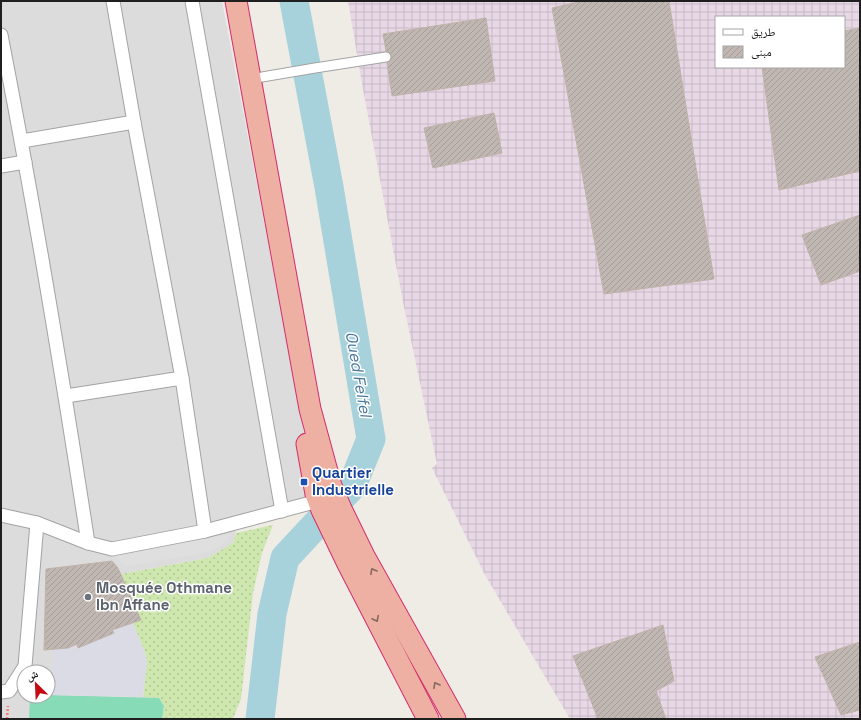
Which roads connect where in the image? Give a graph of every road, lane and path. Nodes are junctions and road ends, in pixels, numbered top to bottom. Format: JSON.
{"nodes":[{"id":1,"x":113,"y":1,"type":"edge"},
{"id":2,"x":192,"y":1,"type":"edge"},
{"id":3,"x":222,"y":1,"type":"edge"},
{"id":4,"x":236,"y":1,"type":"edge"},
{"id":5,"x":1,"y":35,"type":"edge"},
{"id":6,"x":386,"y":57,"type":"dead end"},
{"id":7,"x":250,"y":79,"type":"junction"},
{"id":8,"x":134,"y":122,"type":"junction"},
{"id":9,"x":22,"y":141,"type":"junction"},
{"id":10,"x":25,"y":162,"type":"junction"},
{"id":11,"x":1,"y":166,"type":"edge"},
{"id":12,"x":182,"y":378,"type":"junction"},
{"id":13,"x":66,"y":396,"type":"junction"},
{"id":14,"x":328,"y":507,"type":"junction"},
{"id":15,"x":282,"y":511,"type":"junction"},
{"id":16,"x":1,"y":515,"type":"edge"},
{"id":17,"x":36,"y":523,"type":"junction"},
{"id":18,"x":205,"y":531,"type":"junction"},
{"id":19,"x":88,"y":543,"type":"junction"},
{"id":20,"x":1,"y":692,"type":"edge"},
{"id":21,"x":428,"y":719,"type":"edge"},
{"id":22,"x":455,"y":719,"type":"edge"}],
"edges":[{"from":1,"to":8,"type":"street"},
{"from":2,"to":15,"type":"street"},
{"from":3,"to":14,"type":"highway"},
{"from":4,"to":7,"type":"highway"},
{"from":5,"to":9,"type":"street"},
{"from":6,"to":7,"type":"street"},
{"from":7,"to":14,"type":"highway"},
{"from":8,"to":9,"type":"street"},
{"from":8,"to":12,"type":"street"},
{"from":9,"to":10,"type":"street"},
{"from":10,"to":11,"type":"street"},
{"from":10,"to":13,"type":"street"},
{"from":12,"to":13,"type":"street"},
{"from":12,"to":18,"type":"street"},
{"from":13,"to":19,"type":"street"},
{"from":14,"to":15,"type":"street"},
{"from":14,"to":21,"type":"highway","one_way":true},
{"from":22,"to":14,"type":"highway","one_way":true},
{"from":15,"to":18,"type":"street"},
{"from":16,"to":17,"type":"street"},
{"from":17,"to":19,"type":"street"},
{"from":17,"to":20,"type":"street"},
{"from":18,"to":19,"type":"street"}]}
